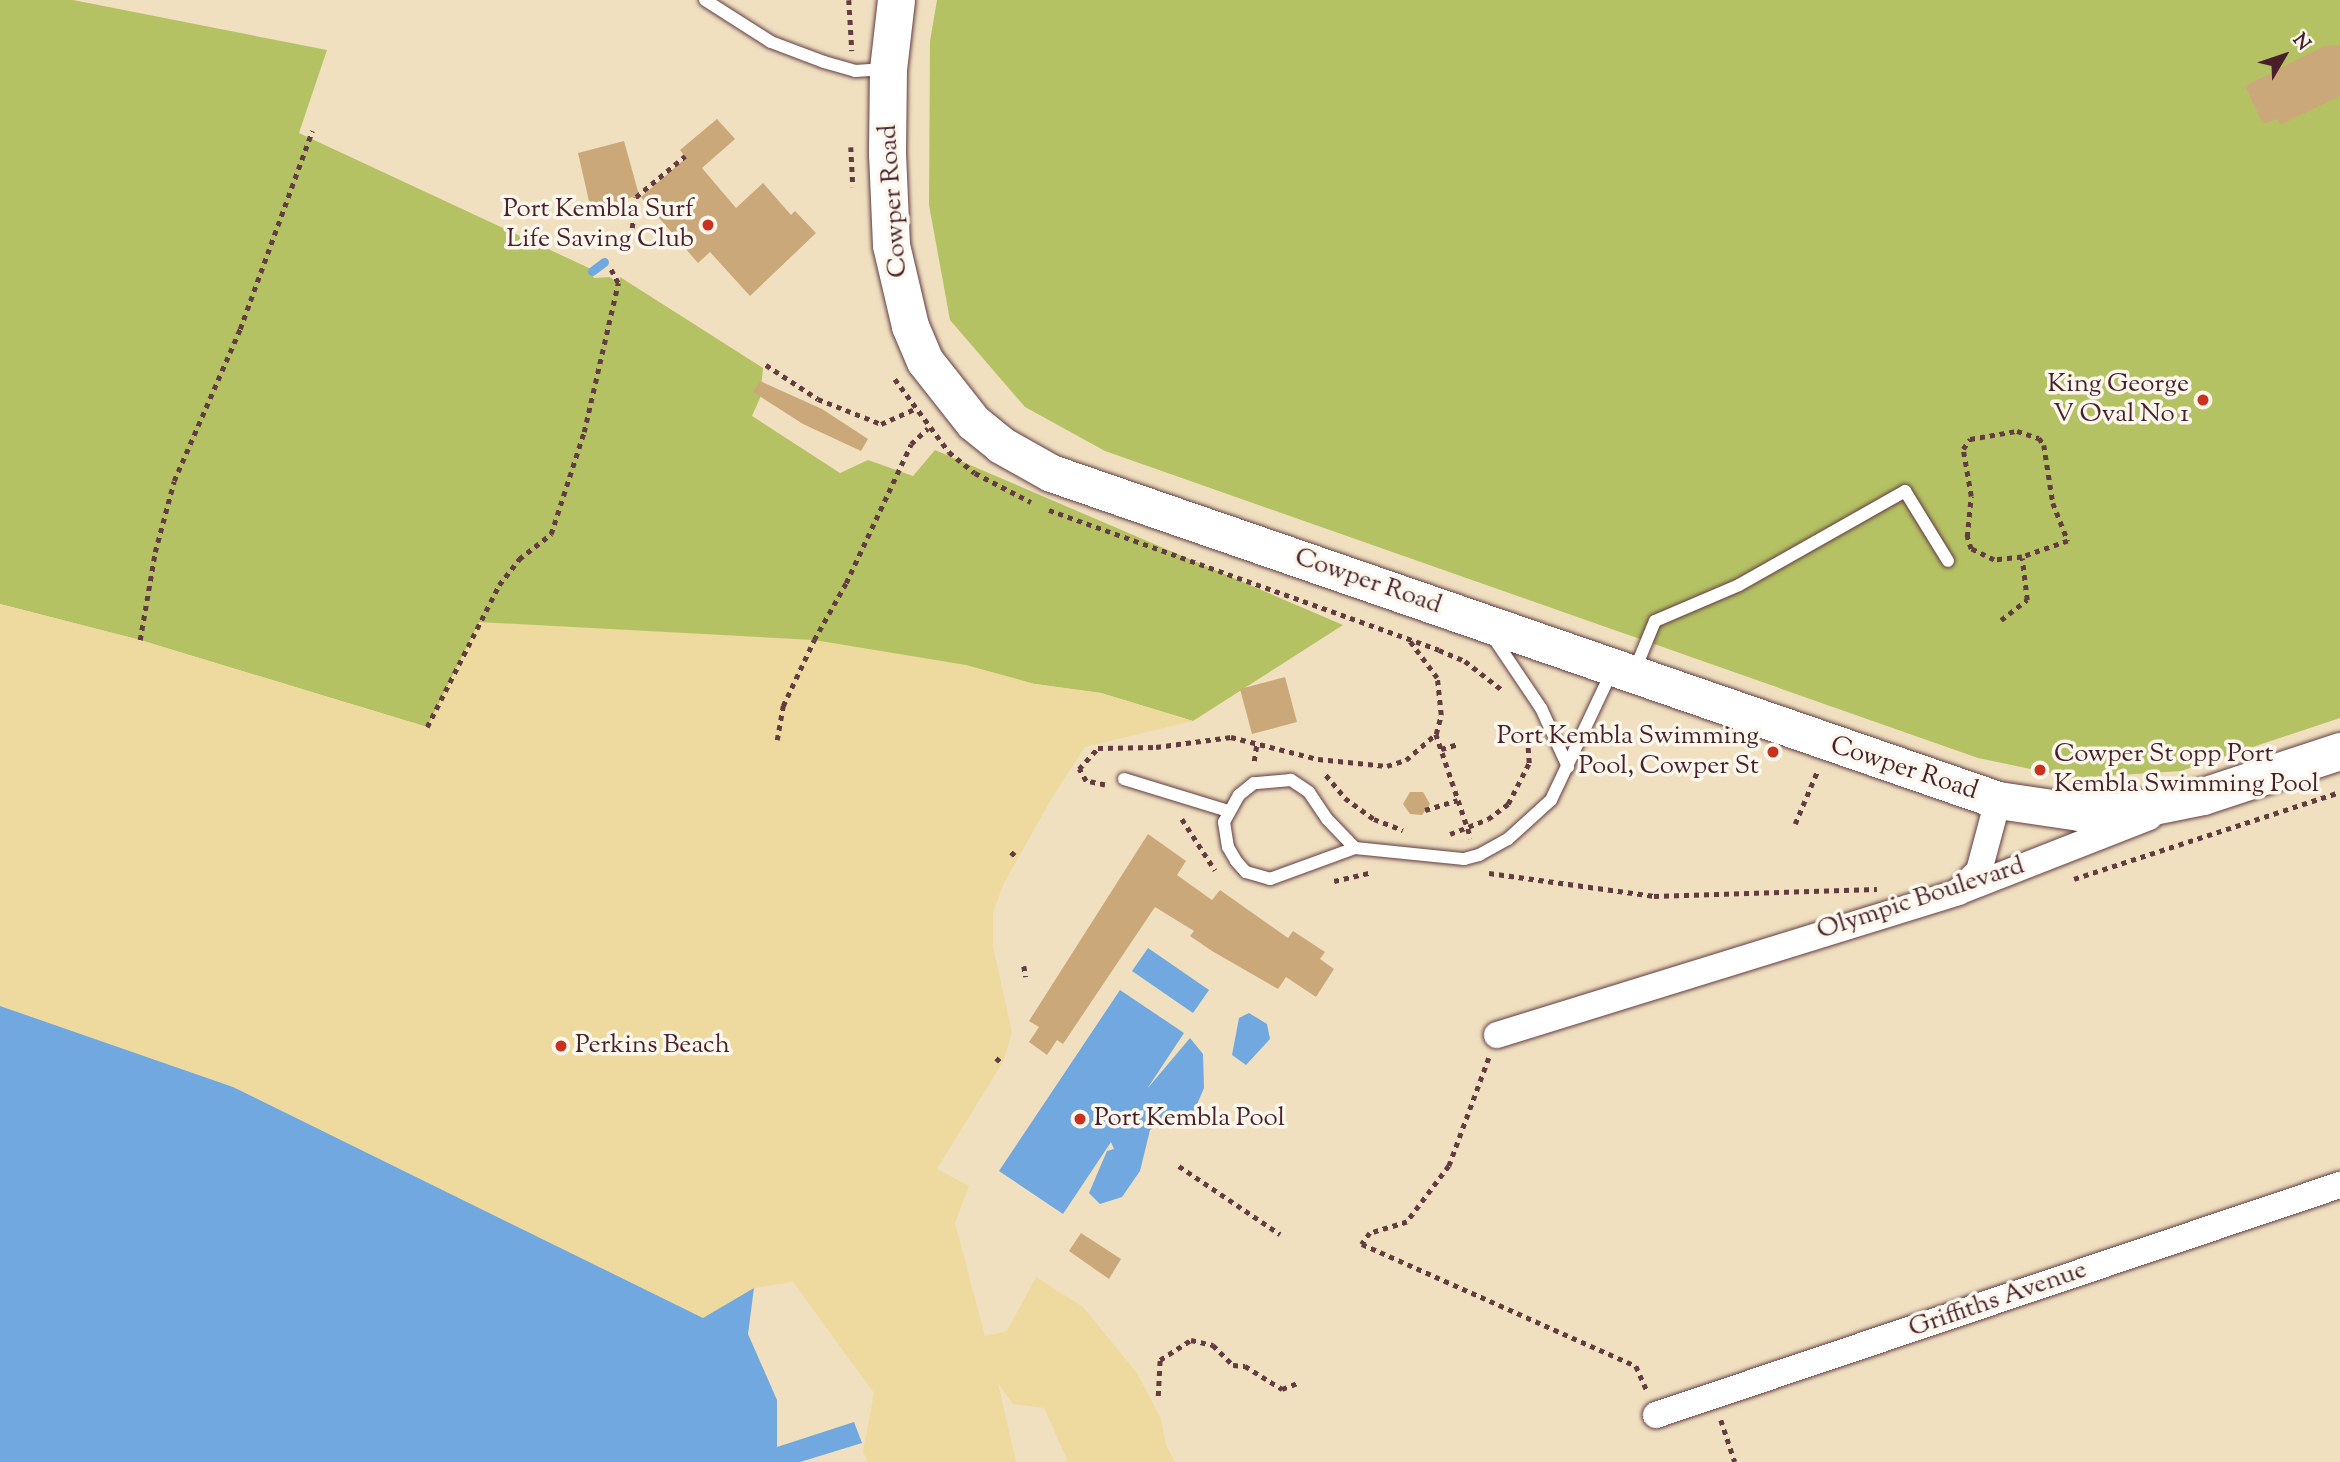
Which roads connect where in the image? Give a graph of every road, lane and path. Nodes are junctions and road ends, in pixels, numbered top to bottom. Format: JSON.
{"nodes":[{"id":1,"x":705,"y":0,"type":"edge"},
{"id":2,"x":896,"y":0,"type":"edge"},
{"id":3,"x":888,"y":69,"type":"junction"},
{"id":4,"x":312,"y":131,"type":"dead end"},
{"id":5,"x":685,"y":156,"type":"dead end"},
{"id":6,"x":632,"y":228,"type":"dead end"},
{"id":7,"x":610,"y":268,"type":"dead end"},
{"id":8,"x":766,"y":365,"type":"dead end"},
{"id":9,"x":889,"y":367,"type":"dead end"},
{"id":10,"x":928,"y":428,"type":"dead end"},
{"id":11,"x":2022,"y":557,"type":"junction"},
{"id":12,"x":1948,"y":561,"type":"dead end"},
{"id":13,"x":2001,"y":620,"type":"dead end"},
{"id":14,"x":1482,"y":621,"type":"junction"},
{"id":15,"x":140,"y":640,"type":"dead end"},
{"id":16,"x":1623,"y":672,"type":"junction"},
{"id":17,"x":1505,"y":694,"type":"dead end"},
{"id":18,"x":1522,"y":721,"type":"dead end"},
{"id":19,"x":428,"y":727,"type":"dead end"},
{"id":20,"x":1436,"y":734,"type":"junction"},
{"id":21,"x":776,"y":740,"type":"dead end"},
{"id":22,"x":1257,"y":743,"type":"junction"},
{"id":23,"x":1459,"y":744,"type":"dead end"},
{"id":24,"x":1441,"y":749,"type":"junction"},
{"id":25,"x":2340,"y":751,"type":"edge"},
{"id":26,"x":1254,"y":761,"type":"dead end"},
{"id":27,"x":1568,"y":767,"type":"junction"},
{"id":28,"x":1817,"y":767,"type":"dead end"},
{"id":29,"x":1326,"y":775,"type":"dead end"},
{"id":30,"x":1118,"y":783,"type":"joint"},
{"id":31,"x":2340,"y":792,"type":"edge"},
{"id":32,"x":2203,"y":796,"type":"junction"},
{"id":33,"x":1457,"y":800,"type":"junction"},
{"id":34,"x":1998,"y":800,"type":"junction"},
{"id":35,"x":1425,"y":810,"type":"dead end"},
{"id":36,"x":1228,"y":811,"type":"junction"},
{"id":37,"x":1174,"y":813,"type":"dead end"},
{"id":38,"x":1795,"y":824,"type":"dead end"},
{"id":39,"x":1467,"y":828,"type":"junction"},
{"id":40,"x":1410,"y":831,"type":"dead end"},
{"id":41,"x":1442,"y":834,"type":"dead end"},
{"id":42,"x":1355,"y":848,"type":"junction"},
{"id":43,"x":1011,"y":852,"type":"dead end"},
{"id":44,"x":1018,"y":858,"type":"dead end"},
{"id":45,"x":1382,"y":871,"type":"dead end"},
{"id":46,"x":1476,"y":875,"type":"dead end"},
{"id":47,"x":1222,"y":877,"type":"dead end"},
{"id":48,"x":1330,"y":882,"type":"dead end"},
{"id":49,"x":2062,"y":883,"type":"dead end"},
{"id":50,"x":1958,"y":892,"type":"junction"},
{"id":51,"x":1920,"y":901,"type":"junction"},
{"id":52,"x":1024,"y":966,"type":"dead end"},
{"id":53,"x":1026,"y":977,"type":"dead end"},
{"id":54,"x":1497,"y":1035,"type":"joint"},
{"id":55,"x":996,"y":1058,"type":"dead end"},
{"id":56,"x":1002,"y":1063,"type":"dead end"},
{"id":57,"x":1180,"y":1166,"type":"dead end"},
{"id":58,"x":2340,"y":1185,"type":"edge"},
{"id":59,"x":1280,"y":1234,"type":"dead end"},
{"id":60,"x":1300,"y":1382,"type":"dead end"},
{"id":61,"x":1158,"y":1396,"type":"dead end"},
{"id":62,"x":1656,"y":1415,"type":"joint"},
{"id":63,"x":1728,"y":1442,"type":"dead end"},
{"id":64,"x":1735,"y":1462,"type":"edge"}],
"edges":[{"from":1,"to":3,"type":"lane"},
{"from":2,"to":3,"type":"main road","name":"Cowper Road"},
{"from":3,"to":14,"type":"main road","name":"Cowper Road"},
{"from":4,"to":15,"type":"path"},
{"from":5,"to":6,"type":"path"},
{"from":7,"to":19,"type":"path"},
{"from":8,"to":9,"type":"path"},
{"from":10,"to":21,"type":"path"},
{"from":11,"to":11,"type":"path"},
{"from":11,"to":13,"type":"path"},
{"from":12,"to":16,"type":"lane"},
{"from":14,"to":16,"type":"main road","name":"Cowper Road"},
{"from":14,"to":27,"type":"lane"},
{"from":16,"to":27,"type":"lane"},
{"from":16,"to":34,"type":"main road","name":"Cowper Road"},
{"from":17,"to":20,"type":"path"},
{"from":18,"to":39,"type":"path"},
{"from":20,"to":22,"type":"path"},
{"from":20,"to":24,"type":"path"},
{"from":22,"to":26,"type":"path"},
{"from":22,"to":30,"type":"path"},
{"from":23,"to":24,"type":"path"},
{"from":24,"to":33,"type":"path"},
{"from":25,"to":32,"type":"main road","name":"Olympic Boulevard"},
{"from":27,"to":42,"type":"lane"},
{"from":28,"to":38,"type":"path"},
{"from":29,"to":40,"type":"path"},
{"from":30,"to":36,"type":"lane"},
{"from":31,"to":49,"type":"path"},
{"from":32,"to":34,"type":"main road","name":"Cowper Road"},
{"from":32,"to":50,"type":"street","name":"Olympic Boulevard"},
{"from":33,"to":35,"type":"path"},
{"from":33,"to":39,"type":"path"},
{"from":34,"to":50,"type":"street"},
{"from":36,"to":42,"type":"lane"},
{"from":36,"to":42,"type":"lane"},
{"from":37,"to":47,"type":"path"},
{"from":39,"to":41,"type":"path"},
{"from":43,"to":44,"type":"path"},
{"from":45,"to":48,"type":"path"},
{"from":46,"to":51,"type":"path"},
{"from":50,"to":51,"type":"street","name":"Olympic Boulevard"},
{"from":51,"to":54,"type":"street","name":"Olympic Boulevard"},
{"from":52,"to":53,"type":"path"},
{"from":54,"to":62,"type":"path"},
{"from":55,"to":56,"type":"path"},
{"from":57,"to":59,"type":"path"},
{"from":58,"to":62,"type":"street","name":"Griffiths Avenue"},
{"from":60,"to":61,"type":"path"},
{"from":63,"to":64,"type":"path"}]}
